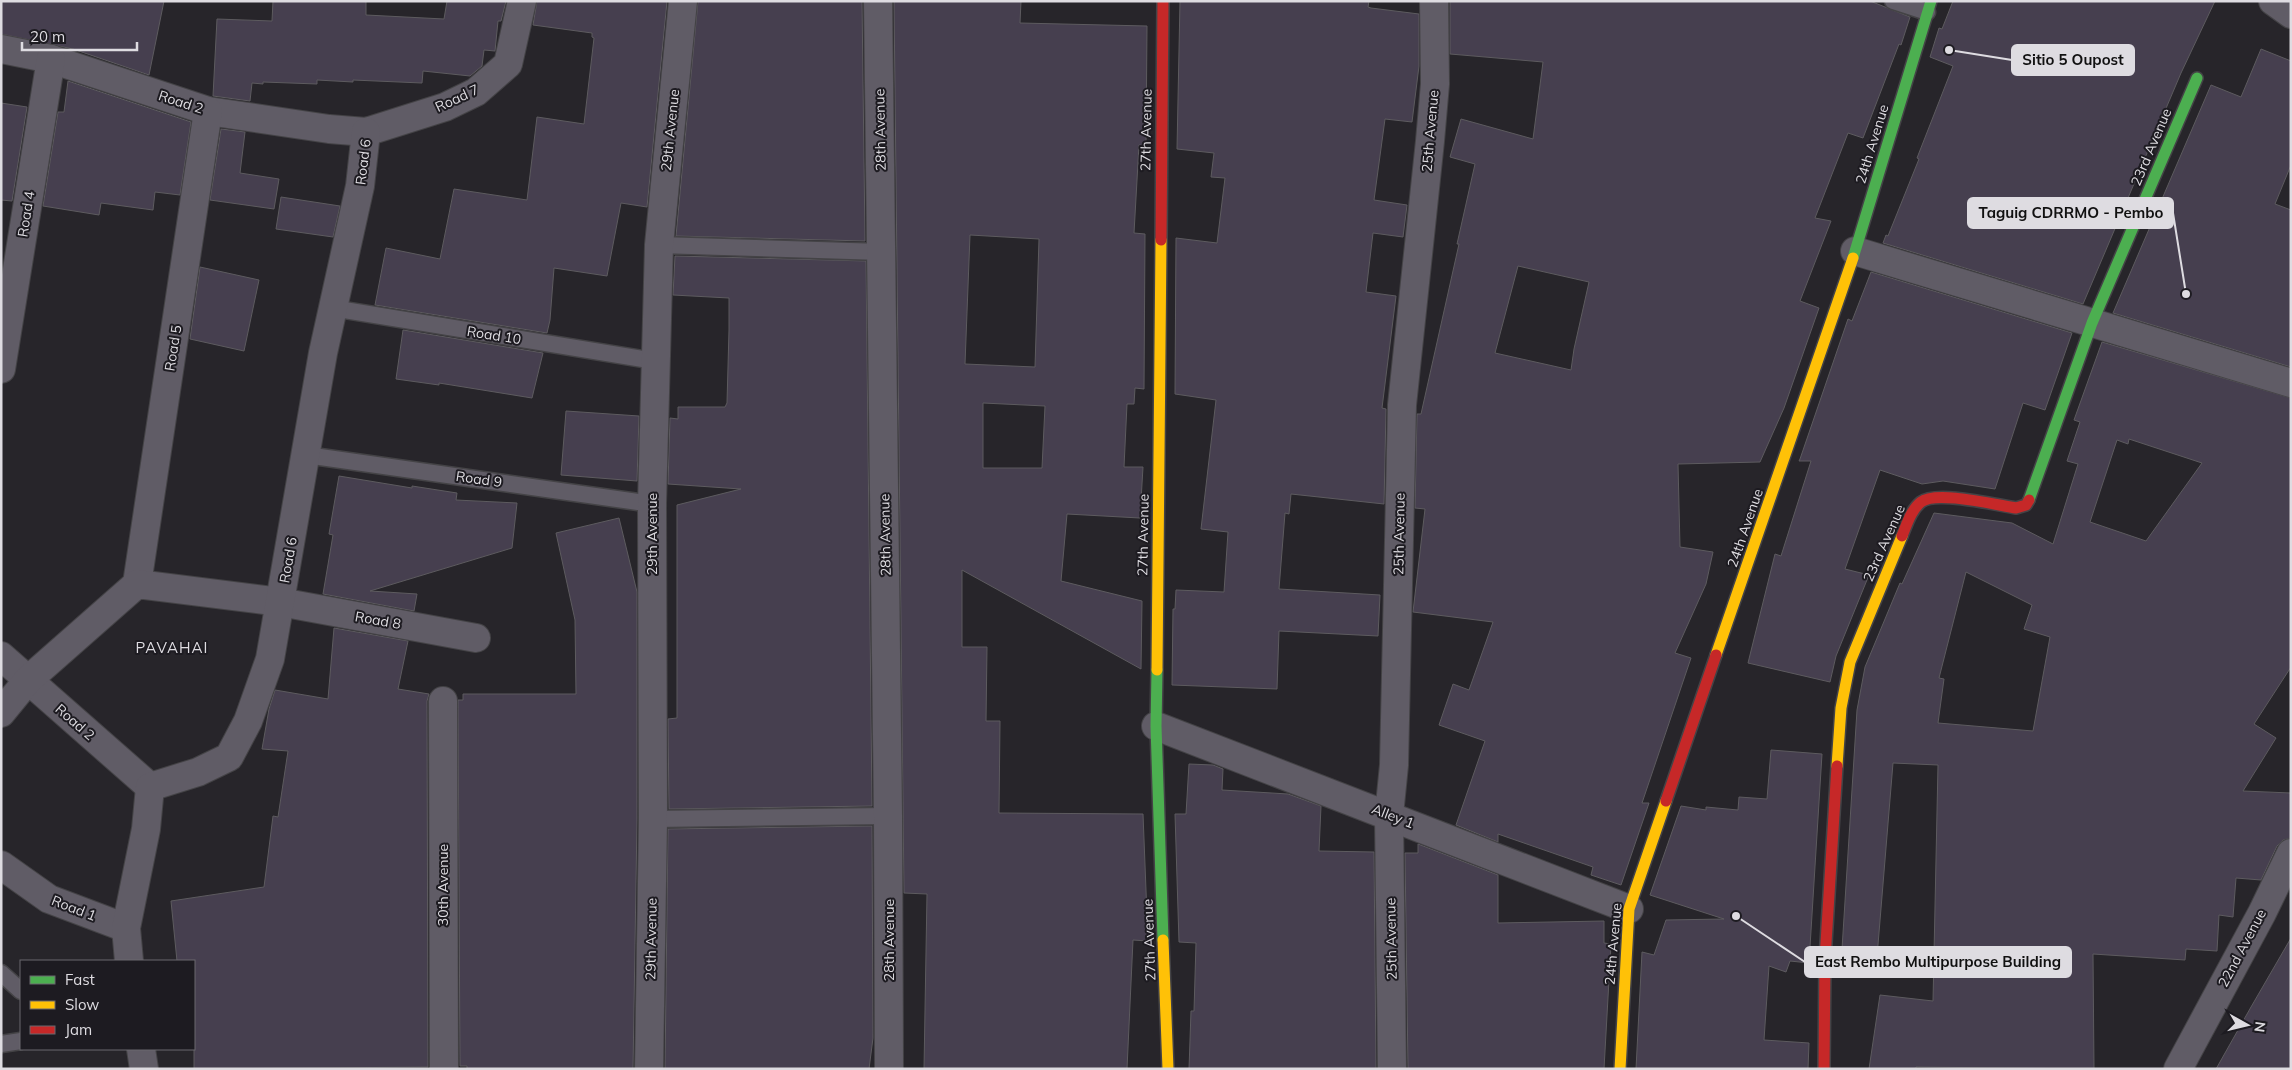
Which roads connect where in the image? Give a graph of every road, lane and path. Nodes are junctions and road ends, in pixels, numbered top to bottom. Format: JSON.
{"nodes":[{"id":1,"x":522,"y":1,"type":"edge"},
{"id":2,"x":683,"y":1,"type":"edge"},
{"id":3,"x":878,"y":1,"type":"edge"},
{"id":4,"x":1163,"y":1,"type":"edge"},
{"id":5,"x":1434,"y":1,"type":"edge"},
{"id":6,"x":1893,"y":1,"type":"edge"},
{"id":7,"x":2273,"y":1,"type":"edge"},
{"id":8,"x":1929,"y":7,"type":"edge"},
{"id":9,"x":2291,"y":14,"type":"edge"},
{"id":10,"x":1,"y":49,"type":"edge"},
{"id":11,"x":51,"y":59,"type":"junction"},
{"id":12,"x":2197,"y":78,"type":"dead end"},
{"id":13,"x":208,"y":111,"type":"junction"},
{"id":14,"x":366,"y":132,"type":"junction"},
{"id":15,"x":659,"y":245,"type":"junction"},
{"id":16,"x":1855,"y":251,"type":"junction"},
{"id":17,"x":882,"y":252,"type":"junction"},
{"id":18,"x":332,"y":308,"type":"junction"},
{"id":19,"x":2092,"y":323,"type":"junction"},
{"id":20,"x":655,"y":362,"type":"junction"},
{"id":21,"x":1,"y":369,"type":"edge"},
{"id":22,"x":2291,"y":383,"type":"edge"},
{"id":23,"x":306,"y":455,"type":"junction"},
{"id":24,"x":652,"y":504,"type":"junction"},
{"id":25,"x":137,"y":584,"type":"junction"},
{"id":26,"x":280,"y":602,"type":"junction"},
{"id":27,"x":476,"y":638,"type":"dead end"},
{"id":28,"x":1,"y":656,"type":"edge"},
{"id":29,"x":28,"y":680,"type":"junction"},
{"id":30,"x":443,"y":701,"type":"dead end"},
{"id":31,"x":1,"y":713,"type":"edge"},
{"id":32,"x":1156,"y":726,"type":"junction"},
{"id":33,"x":150,"y":787,"type":"junction"},
{"id":34,"x":1389,"y":815,"type":"junction"},
{"id":35,"x":888,"y":816,"type":"junction"},
{"id":36,"x":653,"y":819,"type":"junction"},
{"id":37,"x":2291,"y":853,"type":"edge"},
{"id":38,"x":1,"y":865,"type":"edge"},
{"id":39,"x":1629,"y":909,"type":"junction"},
{"id":40,"x":126,"y":928,"type":"junction"},
{"id":41,"x":129,"y":960,"type":"edge"},
{"id":42,"x":1,"y":973,"type":"edge"},
{"id":43,"x":20,"y":990,"type":"edge"},
{"id":44,"x":20,"y":1041,"type":"edge"},
{"id":45,"x":1,"y":1044,"type":"edge"},
{"id":46,"x":141,"y":1050,"type":"edge"},
{"id":47,"x":144,"y":1069,"type":"edge"},
{"id":48,"x":444,"y":1069,"type":"edge"},
{"id":49,"x":649,"y":1069,"type":"edge"},
{"id":50,"x":889,"y":1069,"type":"edge"},
{"id":51,"x":1168,"y":1069,"type":"edge"},
{"id":52,"x":1392,"y":1069,"type":"edge"},
{"id":53,"x":1620,"y":1069,"type":"edge"},
{"id":54,"x":1824,"y":1069,"type":"edge"},
{"id":55,"x":2178,"y":1069,"type":"edge"}],
"edges":[{"from":1,"to":14,"type":"street","name":"Road 7"},
{"from":2,"to":15,"type":"street","name":"29th Avenue"},
{"from":3,"to":17,"type":"street","name":"28th Avenue"},
{"from":4,"to":32,"type":"street","name":"27th Avenue"},
{"from":5,"to":34,"type":"street","name":"25th Avenue"},
{"from":6,"to":8,"type":"lane"},
{"from":7,"to":9,"type":"street"},
{"from":8,"to":16,"type":"street","name":"24th Avenue"},
{"from":10,"to":11,"type":"street","name":"Road 2"},
{"from":11,"to":13,"type":"street","name":"Road 2"},
{"from":11,"to":21,"type":"street","name":"Road 4"},
{"from":12,"to":19,"type":"street","name":"23rd Avenue"},
{"from":13,"to":14,"type":"street","name":"Road 2"},
{"from":13,"to":25,"type":"street","name":"Road 5"},
{"from":14,"to":18,"type":"street","name":"Road 6"},
{"from":15,"to":17,"type":"lane"},
{"from":15,"to":20,"type":"street","name":"29th Avenue"},
{"from":16,"to":19,"type":"street"},
{"from":16,"to":39,"type":"street","name":"24th Avenue"},
{"from":17,"to":35,"type":"street","name":"28th Avenue"},
{"from":18,"to":20,"type":"lane","name":"Road 10"},
{"from":18,"to":23,"type":"street","name":"Road 6"},
{"from":19,"to":22,"type":"street"},
{"from":19,"to":54,"type":"street","name":"23rd Avenue"},
{"from":20,"to":24,"type":"street","name":"29th Avenue"},
{"from":23,"to":24,"type":"lane","name":"Road 9"},
{"from":23,"to":26,"type":"street","name":"Road 6"},
{"from":24,"to":36,"type":"street","name":"29th Avenue"},
{"from":25,"to":26,"type":"street"},
{"from":25,"to":29,"type":"street"},
{"from":26,"to":27,"type":"street","name":"Road 8"},
{"from":26,"to":33,"type":"street","name":"Road 6"},
{"from":28,"to":29,"type":"street","name":"Road 2"},
{"from":29,"to":31,"type":"street"},
{"from":29,"to":33,"type":"street","name":"Road 2"},
{"from":30,"to":48,"type":"street","name":"30th Avenue"},
{"from":32,"to":34,"type":"street","name":"Alley 1"},
{"from":32,"to":51,"type":"street","name":"27th Avenue"},
{"from":33,"to":40,"type":"street"},
{"from":34,"to":39,"type":"street","name":"Alley 1"},
{"from":34,"to":52,"type":"street","name":"25th Avenue"},
{"from":35,"to":36,"type":"lane"},
{"from":35,"to":50,"type":"street","name":"28th Avenue"},
{"from":36,"to":49,"type":"street","name":"29th Avenue"},
{"from":37,"to":55,"type":"street","name":"22nd Avenue"},
{"from":38,"to":40,"type":"street","name":"Road 1"},
{"from":39,"to":53,"type":"street","name":"24th Avenue"},
{"from":40,"to":41,"type":"street"},
{"from":42,"to":43,"type":"lane"},
{"from":44,"to":45,"type":"lane"},
{"from":46,"to":47,"type":"street"}]}
